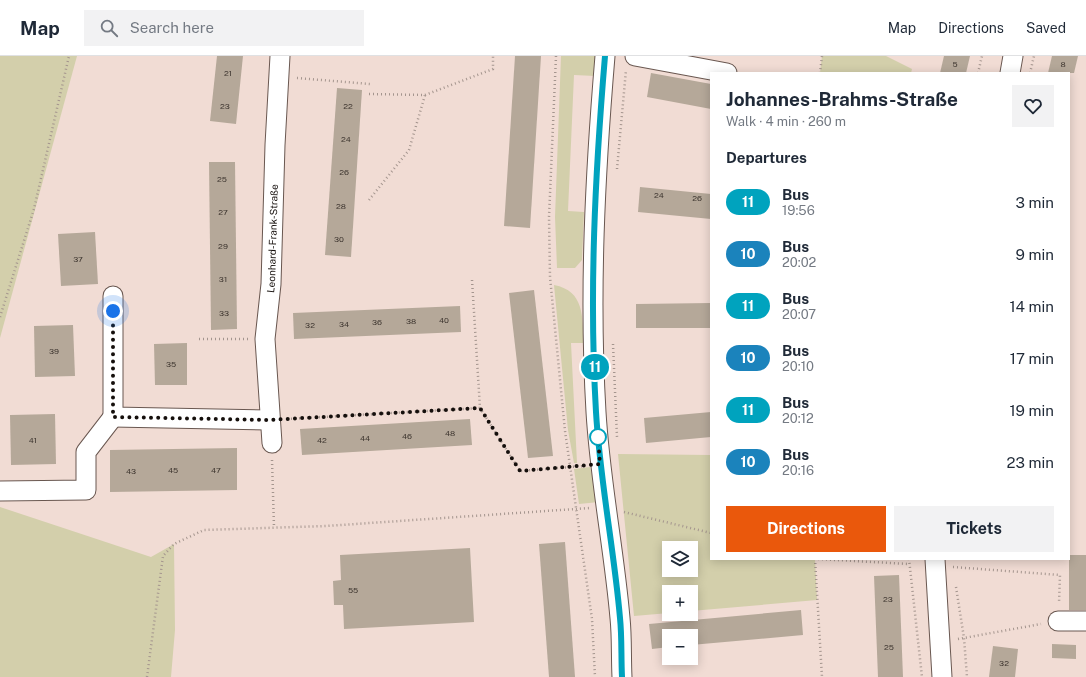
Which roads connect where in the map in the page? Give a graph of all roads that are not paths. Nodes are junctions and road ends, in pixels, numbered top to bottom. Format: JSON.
{"nodes":[{"id":1,"x":280,"y":56,"type":"edge"},
{"id":2,"x":605,"y":56,"type":"edge"},
{"id":3,"x":1014,"y":56,"type":"edge"},
{"id":4,"x":630,"y":60,"type":"edge"},
{"id":5,"x":720,"y":72,"type":"edge"},
{"id":6,"x":1010,"y":72,"type":"edge"},
{"id":7,"x":113,"y":296,"type":"dead end"},
{"id":8,"x":113,"y":417,"type":"junction"},
{"id":9,"x":269,"y":420,"type":"junction"},
{"id":10,"x":272,"y":443,"type":"road end"},
{"id":11,"x":0,"y":491,"type":"edge"},
{"id":12,"x":935,"y":560,"type":"edge"},
{"id":13,"x":1058,"y":621,"type":"road end"},
{"id":14,"x":1086,"y":621,"type":"edge"},
{"id":15,"x":622,"y":677,"type":"edge"},
{"id":16,"x":942,"y":677,"type":"edge"}],
"edges":[{"from":1,"to":9,"type":"street","name":"Leonhard-Frank-Straße"},
{"from":2,"to":15,"type":"street"},
{"from":3,"to":6,"type":"street"},
{"from":4,"to":5,"type":"street"},
{"from":7,"to":8,"type":"street"},
{"from":8,"to":9,"type":"street"},
{"from":8,"to":11,"type":"street"},
{"from":9,"to":10,"type":"street","name":"Leonhard-Frank-Straße"},
{"from":12,"to":16,"type":"street"},
{"from":13,"to":14,"type":"street"}]}
